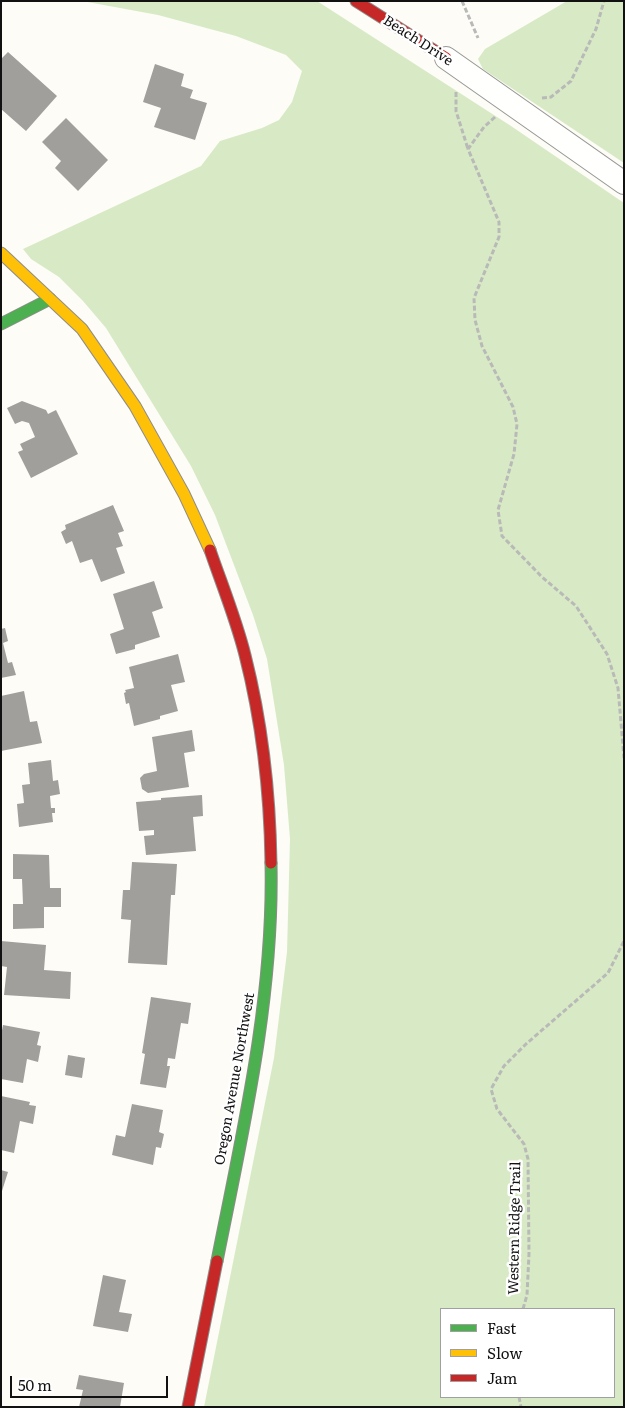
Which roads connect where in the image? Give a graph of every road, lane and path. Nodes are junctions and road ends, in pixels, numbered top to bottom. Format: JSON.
{"nodes":[{"id":1,"x":356,"y":1,"type":"edge"},
{"id":2,"x":462,"y":1,"type":"edge"},
{"id":3,"x":604,"y":1,"type":"edge"},
{"id":4,"x":478,"y":38,"type":"dead end"},
{"id":5,"x":450,"y":61,"type":"junction"},
{"id":6,"x":542,"y":98,"type":"dead end"},
{"id":7,"x":502,"y":112,"type":"dead end"},
{"id":8,"x":468,"y":149,"type":"junction"},
{"id":9,"x":624,"y":183,"type":"edge"},
{"id":10,"x":1,"y":252,"type":"edge"},
{"id":11,"x":50,"y":298,"type":"junction"},
{"id":12,"x":1,"y":324,"type":"edge"},
{"id":13,"x":624,"y":758,"type":"edge"},
{"id":14,"x":624,"y":941,"type":"edge"},
{"id":15,"x":523,"y":1308,"type":"edge"},
{"id":16,"x":188,"y":1407,"type":"edge"}],
"edges":[{"from":1,"to":5,"type":"street","name":"Beach Drive"},
{"from":2,"to":4,"type":"path"},
{"from":3,"to":6,"type":"path"},
{"from":5,"to":8,"type":"path"},
{"from":5,"to":9,"type":"street","name":"Beach Drive"},
{"from":7,"to":8,"type":"path"},
{"from":8,"to":13,"type":"path"},
{"from":10,"to":11,"type":"street","name":"Oregon Avenue Northwest"},
{"from":11,"to":12,"type":"street"},
{"from":11,"to":16,"type":"street","name":"Oregon Avenue Northwest"},
{"from":14,"to":15,"type":"path","name":"Western Ridge Trail"}]}
